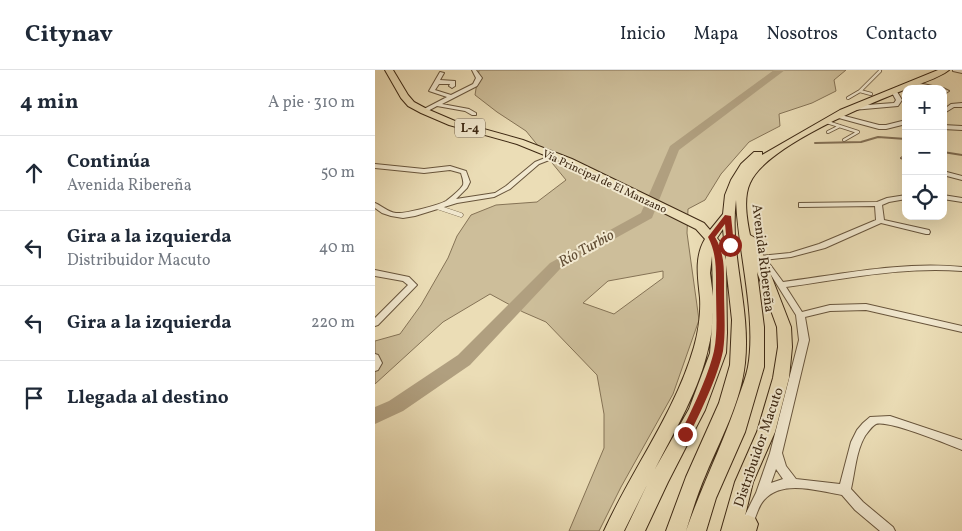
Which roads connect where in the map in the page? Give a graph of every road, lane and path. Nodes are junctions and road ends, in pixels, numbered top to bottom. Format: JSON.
{"nodes":[{"id":1,"x":389,"y":70,"type":"edge"},
{"id":2,"x":474,"y":70,"type":"edge"},
{"id":3,"x":932,"y":70,"type":"edge"},
{"id":4,"x":880,"y":71,"type":"edge"},
{"id":5,"x":956,"y":71,"type":"edge"},
{"id":6,"x":442,"y":73,"type":"dead end"},
{"id":7,"x":437,"y":82,"type":"junction"},
{"id":8,"x":914,"y":84,"type":"junction"},
{"id":9,"x":919,"y":85,"type":"edge"},
{"id":10,"x":452,"y":86,"type":"dead end"},
{"id":11,"x":866,"y":93,"type":"junction"},
{"id":12,"x":453,"y":97,"type":"junction"},
{"id":13,"x":897,"y":97,"type":"junction"},
{"id":14,"x":902,"y":100,"type":"edge"},
{"id":15,"x":850,"y":103,"type":"junction"},
{"id":16,"x":438,"y":105,"type":"junction"},
{"id":17,"x":961,"y":107,"type":"edge"},
{"id":18,"x":947,"y":109,"type":"edge"},
{"id":19,"x":424,"y":111,"type":"junction"},
{"id":20,"x":474,"y":114,"type":"dead end"},
{"id":21,"x":902,"y":123,"type":"edge"},
{"id":22,"x":833,"y":124,"type":"junction"},
{"id":23,"x":947,"y":127,"type":"edge"},
{"id":24,"x":962,"y":128,"type":"edge"},
{"id":25,"x":844,"y":140,"type":"dead end"},
{"id":26,"x":555,"y":156,"type":"junction"},
{"id":27,"x":375,"y":166,"type":"edge"},
{"id":28,"x":947,"y":174,"type":"edge"},
{"id":29,"x":962,"y":178,"type":"edge"},
{"id":30,"x":902,"y":198,"type":"edge"},
{"id":31,"x":947,"y":198,"type":"edge"},
{"id":32,"x":962,"y":200,"type":"edge"},
{"id":33,"x":449,"y":202,"type":"junction"},
{"id":34,"x":878,"y":204,"type":"junction"},
{"id":35,"x":375,"y":205,"type":"edge"},
{"id":36,"x":802,"y":205,"type":"dead end"},
{"id":37,"x":437,"y":207,"type":"junction"},
{"id":38,"x":461,"y":215,"type":"dead end"},
{"id":39,"x":727,"y":216,"type":"junction"},
{"id":40,"x":743,"y":221,"type":"junction"},
{"id":41,"x":880,"y":221,"type":"junction"},
{"id":42,"x":696,"y":225,"type":"junction"},
{"id":43,"x":925,"y":232,"type":"dead end"},
{"id":44,"x":712,"y":237,"type":"junction"},
{"id":45,"x":760,"y":260,"type":"junction"},
{"id":46,"x":962,"y":269,"type":"edge"},
{"id":47,"x":375,"y":273,"type":"edge"},
{"id":48,"x":703,"y":273,"type":"junction"},
{"id":49,"x":781,"y":285,"type":"junction"},
{"id":50,"x":800,"y":315,"type":"junction"},
{"id":51,"x":375,"y":323,"type":"edge"},
{"id":52,"x":962,"y":329,"type":"edge"},
{"id":53,"x":375,"y":357,"type":"edge"},
{"id":54,"x":783,"y":362,"type":"junction"},
{"id":55,"x":375,"y":367,"type":"edge"},
{"id":56,"x":793,"y":384,"type":"junction"},
{"id":57,"x":962,"y":445,"type":"edge"},
{"id":58,"x":776,"y":453,"type":"junction"},
{"id":59,"x":792,"y":482,"type":"junction"},
{"id":60,"x":845,"y":490,"type":"junction"},
{"id":61,"x":761,"y":495,"type":"junction"},
{"id":62,"x":741,"y":529,"type":"edge"},
{"id":63,"x":614,"y":531,"type":"edge"},
{"id":64,"x":635,"y":531,"type":"edge"},
{"id":65,"x":676,"y":531,"type":"edge"},
{"id":66,"x":696,"y":531,"type":"edge"},
{"id":67,"x":889,"y":531,"type":"edge"}],
"edges":[{"from":1,"to":19,"type":"main road","name":"Vía Principal de El Manzano","number":"L-4"},
{"from":2,"to":12,"type":"street"},
{"from":3,"to":11,"type":"main road","name":"Avenida Ribereña"},
{"from":4,"to":11,"type":"lane"},
{"from":5,"to":8,"type":"main road","name":"Avenida Ribereña"},
{"from":6,"to":7,"type":"street"},
{"from":7,"to":10,"type":"street"},
{"from":7,"to":12,"type":"street"},
{"from":8,"to":9,"type":"street"},
{"from":8,"to":13,"type":"main road","name":"Avenida Ribereña"},
{"from":11,"to":15,"type":"lane"},
{"from":11,"to":39,"type":"main road","name":"Avenida Ribereña"},
{"from":12,"to":16,"type":"street"},
{"from":13,"to":14,"type":"street"},
{"from":13,"to":15,"type":"main road","name":"Avenida Ribereña"},
{"from":15,"to":22,"type":"main road","name":"Avenida Ribereña"},
{"from":16,"to":19,"type":"street"},
{"from":16,"to":20,"type":"street"},
{"from":17,"to":18,"type":"street"},
{"from":19,"to":26,"type":"main road","name":"Vía Principal de El Manzano","number":"L-4"},
{"from":21,"to":22,"type":"street"},
{"from":22,"to":25,"type":"lane"},
{"from":22,"to":40,"type":"main road","name":"Avenida Ribereña"},
{"from":23,"to":24,"type":"street"},
{"from":26,"to":33,"type":"street"},
{"from":26,"to":42,"type":"main road","name":"Vía Principal de El Manzano","number":"L-4"},
{"from":27,"to":33,"type":"street"},
{"from":28,"to":29,"type":"street"},
{"from":30,"to":34,"type":"street"},
{"from":31,"to":32,"type":"street"},
{"from":33,"to":37,"type":"street"},
{"from":34,"to":36,"type":"street"},
{"from":34,"to":41,"type":"street"},
{"from":35,"to":37,"type":"street"},
{"from":37,"to":38,"type":"lane"},
{"from":39,"to":42,"type":"main road"},
{"from":39,"to":44,"type":"main road"},
{"from":39,"to":65,"type":"main road","name":"Avenida Ribereña"},
{"from":40,"to":45,"type":"main road","name":"Distribuidor Macuto"},
{"from":40,"to":66,"type":"main road","name":"Avenida Ribereña"},
{"from":41,"to":43,"type":"street"},
{"from":41,"to":45,"type":"street"},
{"from":42,"to":44,"type":"main road","name":"Vía Principal de El Manzano"},
{"from":42,"to":48,"type":"main road"},
{"from":44,"to":48,"type":"main road"},
{"from":44,"to":64,"type":"main road"},
{"from":45,"to":49,"type":"street"},
{"from":45,"to":54,"type":"main road","name":"Distribuidor Macuto"},
{"from":46,"to":49,"type":"street"},
{"from":47,"to":51,"type":"street"},
{"from":48,"to":63,"type":"main road"},
{"from":49,"to":50,"type":"street"},
{"from":50,"to":52,"type":"street"},
{"from":50,"to":56,"type":"street"},
{"from":53,"to":55,"type":"street"},
{"from":54,"to":56,"type":"street"},
{"from":54,"to":62,"type":"main road","name":"Distribuidor Macuto"},
{"from":56,"to":58,"type":"street"},
{"from":57,"to":60,"type":"street"},
{"from":58,"to":59,"type":"street"},
{"from":58,"to":61,"type":"street"},
{"from":59,"to":60,"type":"street"},
{"from":59,"to":61,"type":"street"},
{"from":60,"to":67,"type":"street"},
{"from":61,"to":62,"type":"street"}]}
